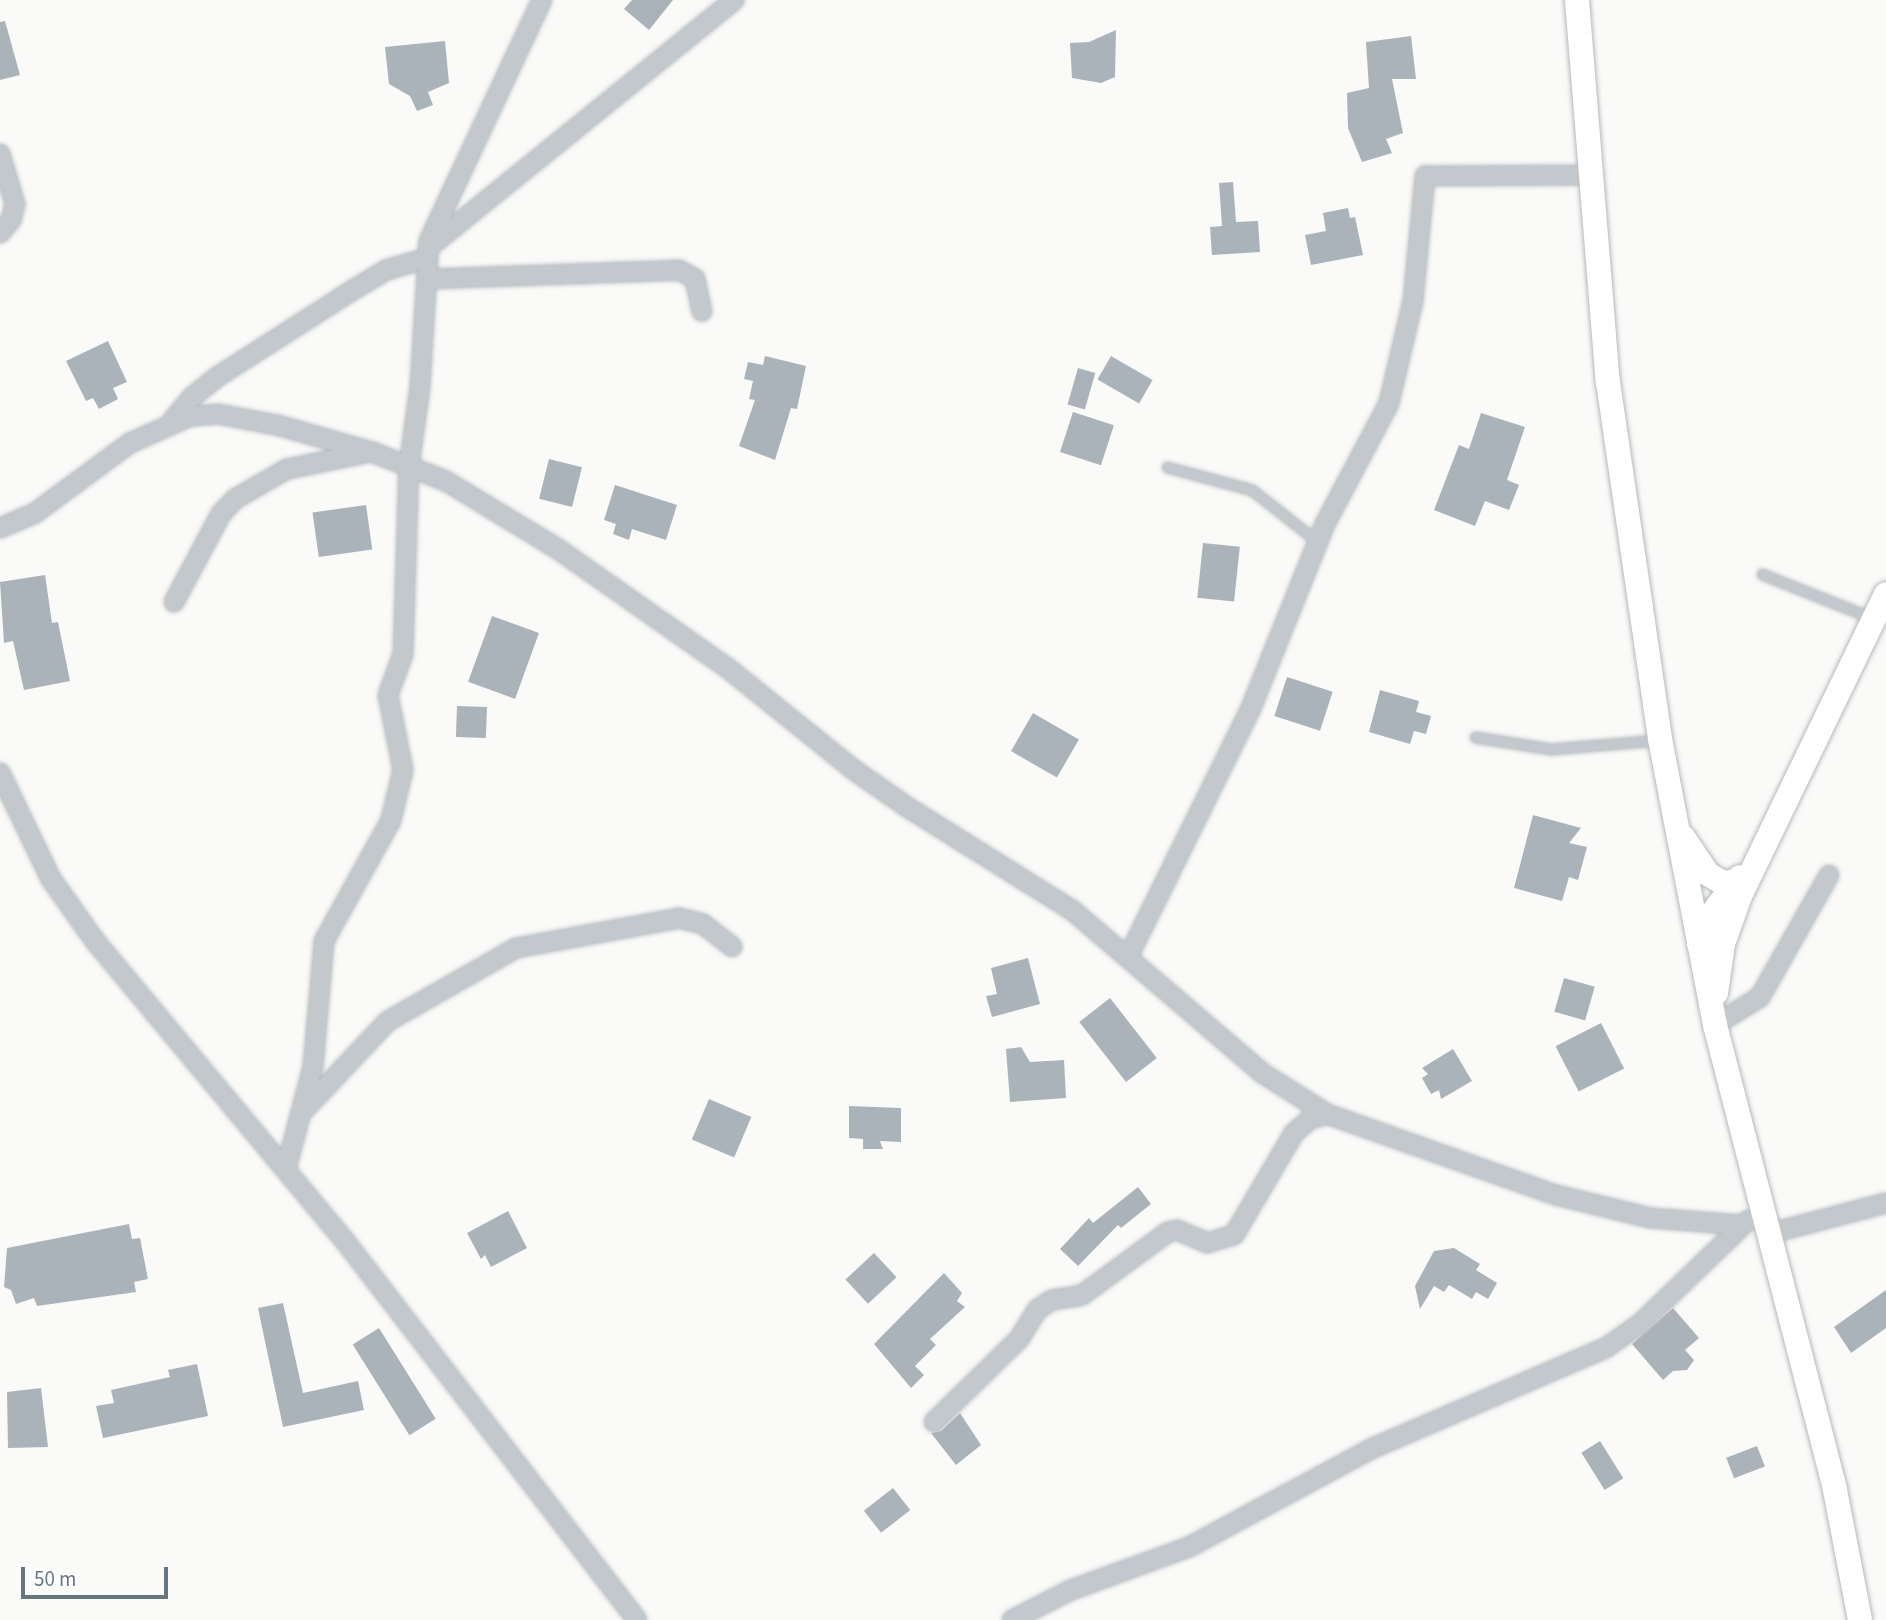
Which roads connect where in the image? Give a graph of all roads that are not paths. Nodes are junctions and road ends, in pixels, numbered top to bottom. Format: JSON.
{"nodes":[{"id":1,"x":542,"y":0,"type":"edge"},
{"id":2,"x":734,"y":0,"type":"edge"},
{"id":3,"x":1577,"y":0,"type":"edge"},
{"id":4,"x":0,"y":154,"type":"edge"},
{"id":5,"x":1589,"y":175,"type":"junction"},
{"id":6,"x":0,"y":233,"type":"edge"},
{"id":7,"x":428,"y":253,"type":"junction"},
{"id":8,"x":427,"y":279,"type":"junction"},
{"id":9,"x":702,"y":311,"type":"dead end"},
{"id":10,"x":172,"y":421,"type":"junction"},
{"id":11,"x":372,"y":452,"type":"junction"},
{"id":12,"x":409,"y":467,"type":"junction"},
{"id":13,"x":1167,"y":467,"type":"dead end"},
{"id":14,"x":0,"y":528,"type":"edge"},
{"id":15,"x":1318,"y":542,"type":"junction"},
{"id":16,"x":1762,"y":574,"type":"dead end"},
{"id":17,"x":1886,"y":594,"type":"edge"},
{"id":18,"x":174,"y":602,"type":"dead end"},
{"id":19,"x":1874,"y":618,"type":"junction"},
{"id":20,"x":1475,"y":737,"type":"dead end"},
{"id":21,"x":1660,"y":739,"type":"junction"},
{"id":22,"x":0,"y":773,"type":"edge"},
{"id":23,"x":1676,"y":826,"type":"junction"},
{"id":24,"x":1758,"y":855,"type":"junction"},
{"id":25,"x":1829,"y":875,"type":"dead end"},
{"id":26,"x":1737,"y":881,"type":"junction"},
{"id":27,"x":1699,"y":944,"type":"junction"},
{"id":28,"x":732,"y":947,"type":"dead end"},
{"id":29,"x":1129,"y":955,"type":"junction"},
{"id":30,"x":1715,"y":1025,"type":"junction"},
{"id":31,"x":300,"y":1114,"type":"junction"},
{"id":32,"x":1326,"y":1114,"type":"junction"},
{"id":33,"x":286,"y":1169,"type":"junction"},
{"id":34,"x":1886,"y":1203,"type":"edge"},
{"id":35,"x":1760,"y":1208,"type":"junction"},
{"id":36,"x":1742,"y":1226,"type":"junction"},
{"id":37,"x":1768,"y":1234,"type":"junction"},
{"id":38,"x":934,"y":1422,"type":"dead end"},
{"id":39,"x":637,"y":1620,"type":"edge"},
{"id":40,"x":1012,"y":1620,"type":"edge"},
{"id":41,"x":1860,"y":1620,"type":"edge"}],
"edges":[{"from":1,"to":7,"type":"street"},
{"from":2,"to":7,"type":"street"},
{"from":3,"to":5,"type":"main road"},
{"from":4,"to":6,"type":"street"},
{"from":5,"to":15,"type":"street"},
{"from":5,"to":21,"type":"main road"},
{"from":7,"to":8,"type":"street"},
{"from":7,"to":10,"type":"street"},
{"from":8,"to":9,"type":"street"},
{"from":8,"to":12,"type":"street"},
{"from":10,"to":11,"type":"street"},
{"from":10,"to":14,"type":"street"},
{"from":11,"to":12,"type":"street"},
{"from":11,"to":18,"type":"street"},
{"from":12,"to":29,"type":"street"},
{"from":12,"to":31,"type":"street"},
{"from":13,"to":15,"type":"lane"},
{"from":15,"to":29,"type":"street"},
{"from":16,"to":19,"type":"lane"},
{"from":17,"to":19,"type":"main road"},
{"from":19,"to":24,"type":"main road"},
{"from":20,"to":21,"type":"lane"},
{"from":21,"to":23,"type":"main road"},
{"from":22,"to":33,"type":"street"},
{"from":23,"to":26,"type":"main road"},
{"from":23,"to":27,"type":"main road"},
{"from":24,"to":26,"type":"main road"},
{"from":24,"to":30,"type":"main road"},
{"from":25,"to":30,"type":"street"},
{"from":26,"to":27,"type":"main road"},
{"from":27,"to":30,"type":"main road"},
{"from":28,"to":31,"type":"street"},
{"from":29,"to":32,"type":"street"},
{"from":30,"to":35,"type":"main road"},
{"from":31,"to":33,"type":"street"},
{"from":32,"to":36,"type":"street"},
{"from":32,"to":38,"type":"street"},
{"from":33,"to":39,"type":"street"},
{"from":34,"to":37,"type":"street"},
{"from":35,"to":36,"type":"street"},
{"from":35,"to":37,"type":"main road"},
{"from":36,"to":40,"type":"street"},
{"from":37,"to":41,"type":"main road"}]}
